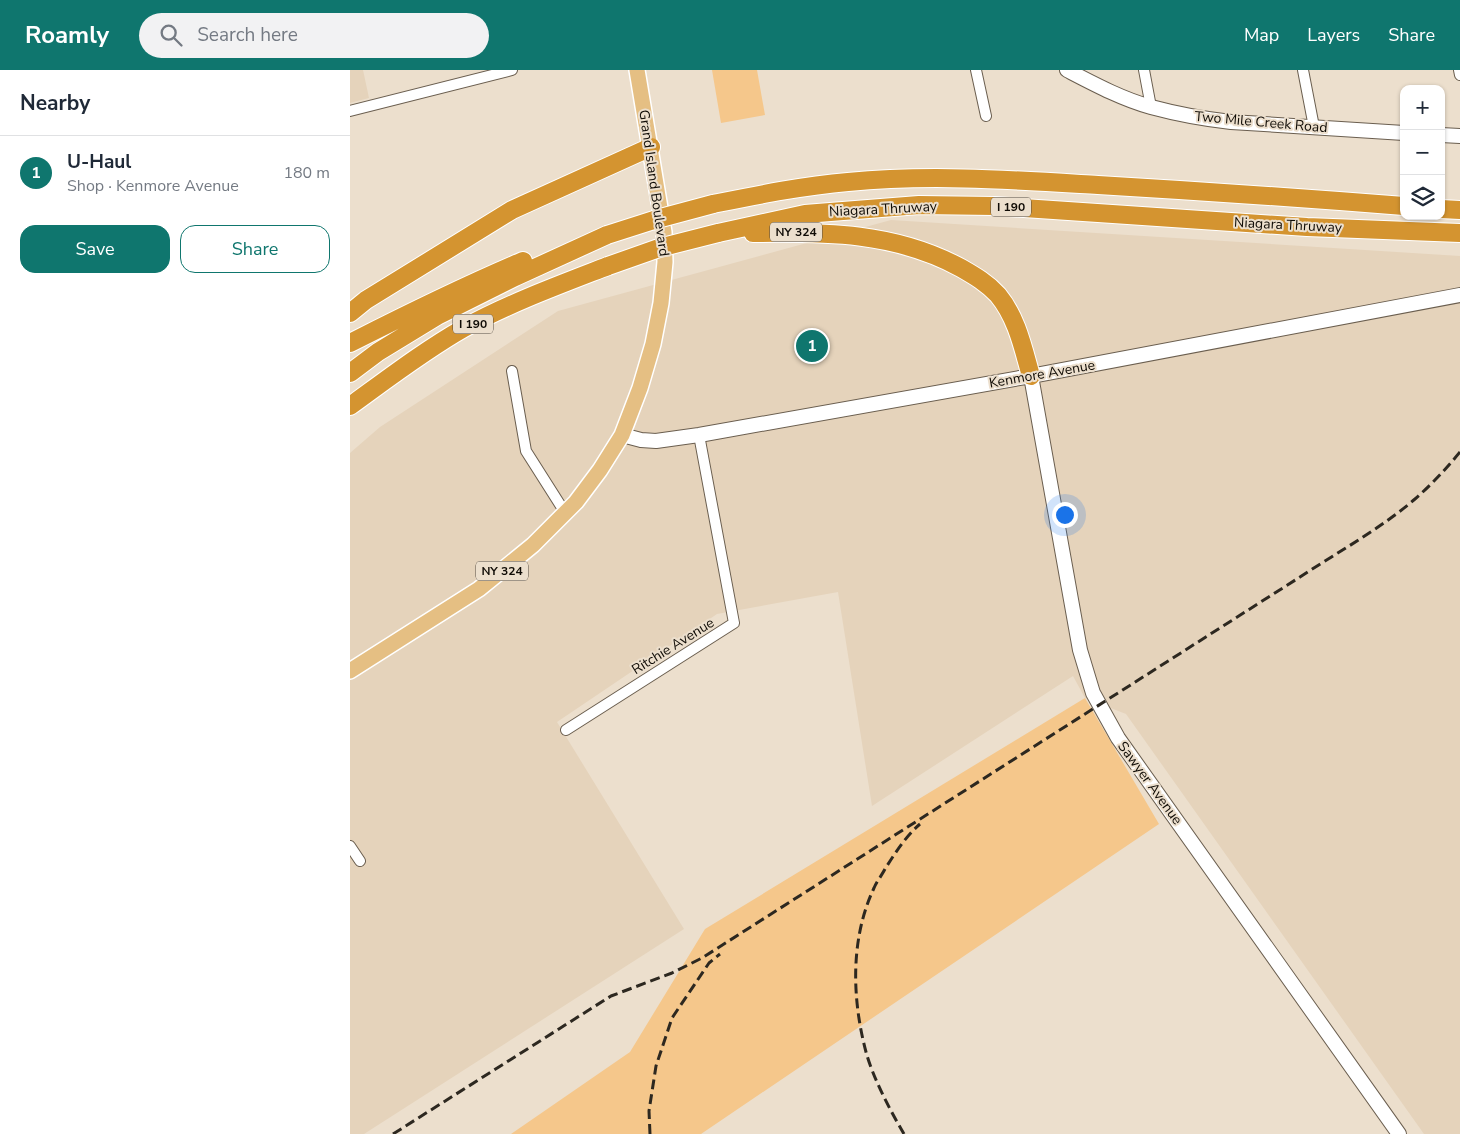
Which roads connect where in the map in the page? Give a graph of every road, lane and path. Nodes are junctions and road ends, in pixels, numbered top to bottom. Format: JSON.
{"nodes":[{"id":1,"x":512,"y":70,"type":"edge"},
{"id":2,"x":637,"y":70,"type":"edge"},
{"id":3,"x":976,"y":70,"type":"edge"},
{"id":4,"x":1067,"y":70,"type":"edge"},
{"id":5,"x":1144,"y":70,"type":"edge"},
{"id":6,"x":1303,"y":70,"type":"edge"},
{"id":7,"x":1459,"y":70,"type":"edge"},
{"id":8,"x":1460,"y":74,"type":"edge"},
{"id":9,"x":1151,"y":107,"type":"junction"},
{"id":10,"x":350,"y":112,"type":"edge"},
{"id":11,"x":986,"y":116,"type":"dead end"},
{"id":12,"x":1314,"y":127,"type":"junction"},
{"id":13,"x":1400,"y":133,"type":"edge"},
{"id":14,"x":1445,"y":135,"type":"edge"},
{"id":15,"x":1460,"y":136,"type":"edge"},
{"id":16,"x":651,"y":148,"type":"junction"},
{"id":17,"x":1400,"y":206,"type":"edge"},
{"id":18,"x":1445,"y":209,"type":"edge"},
{"id":19,"x":1460,"y":210,"type":"edge"},
{"id":20,"x":718,"y":233,"type":"junction"},
{"id":21,"x":1460,"y":233,"type":"edge"},
{"id":22,"x":607,"y":235,"type":"junction"},
{"id":23,"x":1460,"y":295,"type":"edge"},
{"id":24,"x":350,"y":313,"type":"edge"},
{"id":25,"x":350,"y":344,"type":"edge"},
{"id":26,"x":512,"y":371,"type":"dead end"},
{"id":27,"x":350,"y":373,"type":"edge"},
{"id":28,"x":1031,"y":376,"type":"junction"},
{"id":29,"x":350,"y":406,"type":"edge"},
{"id":30,"x":622,"y":435,"type":"junction"},
{"id":31,"x":699,"y":436,"type":"junction"},
{"id":32,"x":566,"y":514,"type":"junction"},
{"id":33,"x":350,"y":671,"type":"edge"},
{"id":34,"x":566,"y":730,"type":"dead end"},
{"id":35,"x":350,"y":846,"type":"edge"},
{"id":36,"x":360,"y":861,"type":"dead end"},
{"id":37,"x":1399,"y":1134,"type":"edge"}],
"edges":[{"from":1,"to":10,"type":"street"},
{"from":2,"to":16,"type":"main road","name":"Grand Island Boulevard","number":"NY 324"},
{"from":3,"to":11,"type":"street"},
{"from":4,"to":9,"type":"street","name":"Two Mile Creek Road"},
{"from":5,"to":9,"type":"street"},
{"from":6,"to":12,"type":"street"},
{"from":7,"to":8,"type":"street"},
{"from":9,"to":12,"type":"street","name":"Two Mile Creek Road"},
{"from":12,"to":13,"type":"street","name":"Two Mile Creek Road"},
{"from":14,"to":15,"type":"street"},
{"from":16,"to":24,"type":"highway"},
{"from":16,"to":30,"type":"main road","name":"Grand Island Boulevard","number":"NY 324"},
{"from":17,"to":22,"type":"highway","name":"Niagara Thruway","number":"I 190","bridge":true},
{"from":18,"to":19,"type":"highway"},
{"from":20,"to":21,"type":"highway","name":"Niagara Thruway","number":"I 190"},
{"from":20,"to":28,"type":"highway","number":"NY 324"},
{"from":20,"to":29,"type":"highway","name":"Niagara Thruway","number":"I 190","bridge":true},
{"from":22,"to":25,"type":"highway"},
{"from":22,"to":27,"type":"highway","name":"Niagara Thruway","number":"I 190"},
{"from":23,"to":28,"type":"street","name":"Kenmore Avenue"},
{"from":26,"to":32,"type":"street"},
{"from":28,"to":31,"type":"street","name":"Kenmore Avenue"},
{"from":28,"to":37,"type":"street","name":"Sawyer Avenue"},
{"from":30,"to":31,"type":"street","name":"Kenmore Avenue"},
{"from":30,"to":32,"type":"main road","name":"Grand Island Boulevard","number":"NY 324"},
{"from":31,"to":34,"type":"street","name":"Ritchie Avenue"},
{"from":32,"to":33,"type":"main road","name":"Grand Island Boulevard","number":"NY 324"},
{"from":35,"to":36,"type":"street"}]}
